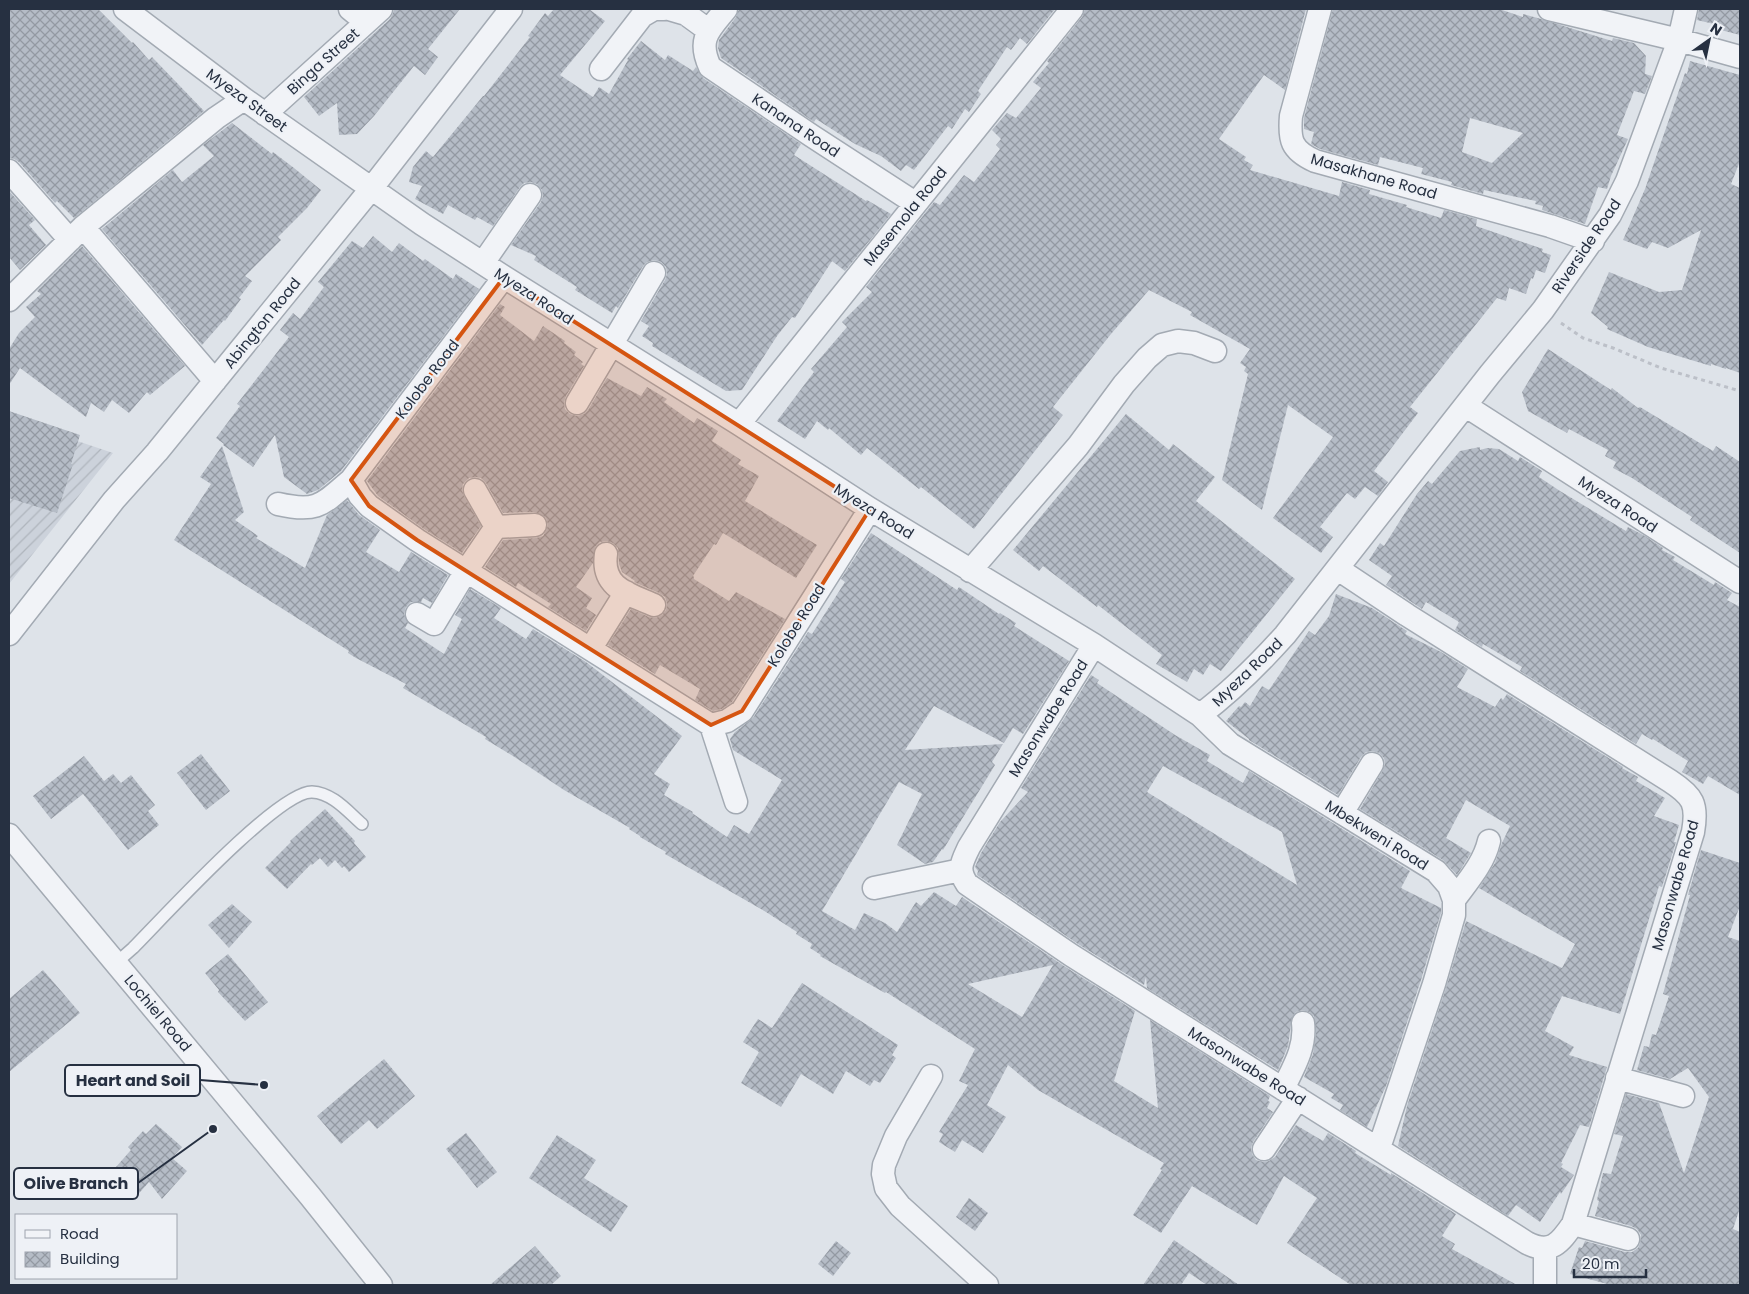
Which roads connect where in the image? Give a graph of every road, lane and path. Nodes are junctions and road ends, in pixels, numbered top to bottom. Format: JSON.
{"nodes":[{"id":1,"x":125,"y":9,"type":"edge"},
{"id":2,"x":511,"y":9,"type":"edge"},
{"id":3,"x":664,"y":9,"type":"edge"},
{"id":4,"x":669,"y":9,"type":"edge"},
{"id":5,"x":726,"y":9,"type":"edge"},
{"id":6,"x":1072,"y":9,"type":"edge"},
{"id":7,"x":1320,"y":9,"type":"edge"},
{"id":8,"x":1554,"y":9,"type":"edge"},
{"id":9,"x":1686,"y":9,"type":"edge"},
{"id":10,"x":366,"y":13,"type":"edge"},
{"id":11,"x":708,"y":30,"type":"junction"},
{"id":12,"x":1679,"y":40,"type":"junction"},
{"id":13,"x":1740,"y":57,"type":"edge"},
{"id":14,"x":601,"y":69,"type":"dead end"},
{"id":15,"x":244,"y":100,"type":"junction"},
{"id":16,"x":265,"y":114,"type":"junction"},
{"id":17,"x":9,"y":171,"type":"edge"},
{"id":18,"x":371,"y":189,"type":"junction"},
{"id":19,"x":530,"y":195,"type":"dead end"},
{"id":20,"x":915,"y":203,"type":"junction"},
{"id":21,"x":77,"y":234,"type":"junction"},
{"id":22,"x":1593,"y":241,"type":"junction"},
{"id":23,"x":483,"y":263,"type":"junction"},
{"id":24,"x":654,"y":273,"type":"dead end"},
{"id":25,"x":504,"y":278,"type":"junction"},
{"id":26,"x":9,"y":300,"type":"edge"},
{"id":27,"x":1542,"y":310,"type":"junction"},
{"id":28,"x":611,"y":345,"type":"junction"},
{"id":29,"x":1215,"y":351,"type":"dead end"},
{"id":30,"x":215,"y":381,"type":"junction"},
{"id":31,"x":1740,"y":391,"type":"edge"},
{"id":32,"x":577,"y":402,"type":"dead end"},
{"id":33,"x":1466,"y":406,"type":"junction"},
{"id":34,"x":739,"y":424,"type":"junction"},
{"id":35,"x":351,"y":480,"type":"junction"},
{"id":36,"x":475,"y":490,"type":"dead end"},
{"id":37,"x":278,"y":504,"type":"dead end"},
{"id":38,"x":870,"y":509,"type":"junction"},
{"id":39,"x":535,"y":525,"type":"dead end"},
{"id":40,"x":496,"y":527,"type":"junction"},
{"id":41,"x":606,"y":554,"type":"dead end"},
{"id":42,"x":1338,"y":569,"type":"junction"},
{"id":43,"x":466,"y":570,"type":"junction"},
{"id":44,"x":970,"y":571,"type":"junction"},
{"id":45,"x":1740,"y":582,"type":"edge"},
{"id":46,"x":626,"y":592,"type":"junction"},
{"id":47,"x":654,"y":605,"type":"dead end"},
{"id":48,"x":432,"y":623,"type":"dead end"},
{"id":49,"x":9,"y":634,"type":"edge"},
{"id":50,"x":1094,"y":646,"type":"junction"},
{"id":51,"x":591,"y":648,"type":"junction"},
{"id":52,"x":1200,"y":716,"type":"junction"},
{"id":53,"x":711,"y":725,"type":"junction"},
{"id":54,"x":1372,"y":764,"type":"dead end"},
{"id":55,"x":736,"y":802,"type":"dead end"},
{"id":56,"x":1342,"y":813,"type":"junction"},
{"id":57,"x":362,"y":824,"type":"dead end"},
{"id":58,"x":9,"y":835,"type":"edge"},
{"id":59,"x":1489,"y":841,"type":"dead end"},
{"id":60,"x":961,"y":870,"type":"junction"},
{"id":61,"x":874,"y":888,"type":"dead end"},
{"id":62,"x":1454,"y":900,"type":"junction"},
{"id":63,"x":116,"y":963,"type":"junction"},
{"id":64,"x":1303,"y":1023,"type":"dead end"},
{"id":65,"x":931,"y":1076,"type":"dead end"},
{"id":66,"x":1617,"y":1078,"type":"junction"},
{"id":67,"x":1290,"y":1093,"type":"junction"},
{"id":68,"x":1683,"y":1096,"type":"dead end"},
{"id":69,"x":1379,"y":1148,"type":"junction"},
{"id":70,"x":1264,"y":1149,"type":"dead end"},
{"id":71,"x":1573,"y":1224,"type":"junction"},
{"id":72,"x":1628,"y":1238,"type":"dead end"},
{"id":73,"x":1545,"y":1249,"type":"junction"},
{"id":74,"x":381,"y":1285,"type":"edge"},
{"id":75,"x":987,"y":1285,"type":"edge"},
{"id":76,"x":1545,"y":1285,"type":"edge"}],
"edges":[{"from":1,"to":15,"type":"street","name":"Myeza Street"},
{"from":2,"to":18,"type":"street","name":"Abington Road"},
{"from":3,"to":14,"type":"street"},
{"from":4,"to":11,"type":"street"},
{"from":5,"to":11,"type":"street"},
{"from":6,"to":20,"type":"street","name":"Masemola Road"},
{"from":7,"to":22,"type":"street","name":"Masakhane Road"},
{"from":8,"to":12,"type":"street"},
{"from":9,"to":12,"type":"street","name":"Riverside Road"},
{"from":10,"to":16,"type":"street","name":"Binga Street"},
{"from":11,"to":20,"type":"street","name":"Kanana Road"},
{"from":12,"to":13,"type":"street"},
{"from":12,"to":22,"type":"street","name":"Riverside Road"},
{"from":15,"to":16,"type":"street","name":"Myeza Street"},
{"from":15,"to":21,"type":"street"},
{"from":16,"to":18,"type":"street","name":"Myeza Street"},
{"from":17,"to":21,"type":"street"},
{"from":18,"to":23,"type":"street","name":"Myeza Road"},
{"from":18,"to":30,"type":"street","name":"Abington Road"},
{"from":19,"to":23,"type":"street","name":"Myeza Road"},
{"from":20,"to":34,"type":"street","name":"Masemola Road"},
{"from":21,"to":26,"type":"street"},
{"from":21,"to":30,"type":"street"},
{"from":22,"to":27,"type":"street","name":"Riverside Road"},
{"from":23,"to":25,"type":"street","name":"Myeza Road"},
{"from":24,"to":28,"type":"street"},
{"from":25,"to":28,"type":"street","name":"Myeza Road"},
{"from":25,"to":35,"type":"street","name":"Kolobe Road"},
{"from":27,"to":31,"type":"path"},
{"from":27,"to":33,"type":"street","name":"Riverside Road"},
{"from":28,"to":32,"type":"street"},
{"from":28,"to":34,"type":"street","name":"Myeza Road"},
{"from":29,"to":44,"type":"street"},
{"from":30,"to":49,"type":"street","name":"Abington Road"},
{"from":33,"to":42,"type":"street","name":"Myeza Road"},
{"from":33,"to":45,"type":"street","name":"Myeza Road"},
{"from":34,"to":38,"type":"street","name":"Myeza Road"},
{"from":35,"to":37,"type":"street","name":"Kolobe Road"},
{"from":35,"to":43,"type":"street"},
{"from":36,"to":40,"type":"street"},
{"from":38,"to":44,"type":"street","name":"Myeza Road"},
{"from":38,"to":53,"type":"street","name":"Kolobe Road"},
{"from":39,"to":40,"type":"street"},
{"from":40,"to":43,"type":"street"},
{"from":41,"to":46,"type":"street"},
{"from":42,"to":52,"type":"street","name":"Myeza Road"},
{"from":42,"to":66,"type":"street","name":"Masonwabe Road"},
{"from":43,"to":48,"type":"street"},
{"from":43,"to":51,"type":"street"},
{"from":44,"to":50,"type":"street","name":"Myeza Road"},
{"from":46,"to":47,"type":"street"},
{"from":46,"to":51,"type":"street"},
{"from":50,"to":52,"type":"street","name":"Myeza Road"},
{"from":50,"to":60,"type":"street","name":"Masonwabe Road"},
{"from":51,"to":53,"type":"street"},
{"from":52,"to":56,"type":"street","name":"Mbekweni Road"},
{"from":53,"to":55,"type":"street"},
{"from":54,"to":56,"type":"street"},
{"from":56,"to":62,"type":"street","name":"Mbekweni Road"},
{"from":57,"to":63,"type":"lane"},
{"from":58,"to":63,"type":"street","name":"Lochiel Road"},
{"from":59,"to":62,"type":"street"},
{"from":60,"to":61,"type":"street"},
{"from":60,"to":67,"type":"street","name":"Masonwabe Road"},
{"from":62,"to":69,"type":"street"},
{"from":63,"to":74,"type":"street","name":"Lochiel Road"},
{"from":64,"to":67,"type":"street"},
{"from":65,"to":75,"type":"street"},
{"from":66,"to":68,"type":"street"},
{"from":66,"to":71,"type":"street","name":"Masonwabe Road"},
{"from":67,"to":69,"type":"street","name":"Masonwabe Road"},
{"from":67,"to":70,"type":"street"},
{"from":69,"to":73,"type":"street","name":"Masonwabe Road"},
{"from":71,"to":72,"type":"street"},
{"from":71,"to":73,"type":"street","name":"Masonwabe Road"},
{"from":73,"to":76,"type":"street"}]}
